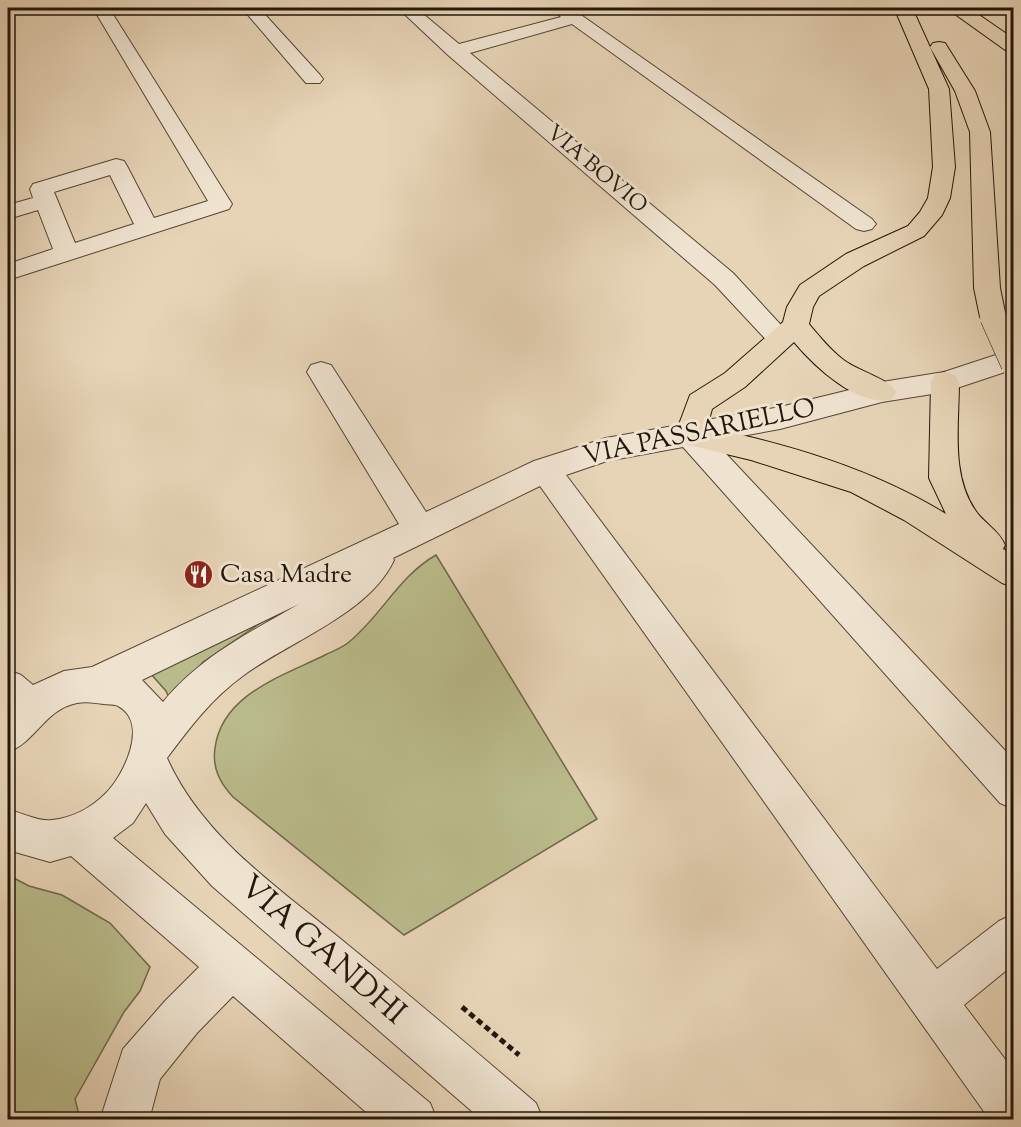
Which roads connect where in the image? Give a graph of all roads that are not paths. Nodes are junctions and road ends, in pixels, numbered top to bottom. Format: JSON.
{"nodes":[{"id":1,"x":101,"y":8,"type":"edge"},
{"id":2,"x":250,"y":8,"type":"edge"},
{"id":3,"x":406,"y":8,"type":"edge"},
{"id":4,"x":958,"y":8,"type":"edge"},
{"id":5,"x":986,"y":8,"type":"edge"},
{"id":6,"x":902,"y":10,"type":"edge"},
{"id":7,"x":568,"y":13,"type":"edge"},
{"id":8,"x":1014,"y":27,"type":"edge"},
{"id":9,"x":457,"y":28,"type":"dead end"},
{"id":10,"x":435,"y":33,"type":"junction"},
{"id":11,"x":1014,"y":48,"type":"edge"},
{"id":12,"x":455,"y":51,"type":"junction"},
{"id":13,"x":313,"y":79,"type":"dead end"},
{"id":14,"x":46,"y":201,"type":"junction"},
{"id":15,"x":8,"y":212,"type":"edge"},
{"id":16,"x":864,"y":224,"type":"dead end"},
{"id":17,"x":148,"y":228,"type":"junction"},
{"id":18,"x":67,"y":253,"type":"junction"},
{"id":19,"x":8,"y":272,"type":"edge"},
{"id":20,"x":788,"y":332,"type":"junction"},
{"id":21,"x":1014,"y":359,"type":"edge"},
{"id":22,"x":1014,"y":364,"type":"edge"},
{"id":23,"x":321,"y":372,"type":"dead end"},
{"id":24,"x":945,"y":382,"type":"junction"},
{"id":25,"x":882,"y":392,"type":"junction"},
{"id":26,"x":690,"y":435,"type":"junction"},
{"id":27,"x":545,"y":470,"type":"junction"},
{"id":28,"x":408,"y":535,"type":"junction"},
{"id":29,"x":1014,"y":572,"type":"edge"},
{"id":30,"x":97,"y":683,"type":"junction"},
{"id":31,"x":15,"y":709,"type":"edge"},
{"id":32,"x":151,"y":754,"type":"junction"},
{"id":33,"x":1014,"y":789,"type":"edge"},
{"id":34,"x":8,"y":830,"type":"edge"},
{"id":35,"x":78,"y":835,"type":"junction"},
{"id":36,"x":1014,"y":936,"type":"edge"},
{"id":37,"x":232,"y":965,"type":"junction"},
{"id":38,"x":933,"y":1001,"type":"junction"},
{"id":39,"x":1014,"y":1112,"type":"edge"},
{"id":40,"x":124,"y":1119,"type":"edge"},
{"id":41,"x":413,"y":1119,"type":"edge"},
{"id":42,"x":519,"y":1119,"type":"edge"}],
"edges":[{"from":1,"to":17,"type":"street"},
{"from":2,"to":13,"type":"street"},
{"from":3,"to":10,"type":"street","name":"VIA BOVIO"},
{"from":4,"to":11,"type":"highway"},
{"from":5,"to":8,"type":"highway"},
{"from":6,"to":20,"type":"highway"},
{"from":6,"to":22,"type":"highway","bridge":true},
{"from":7,"to":12,"type":"street"},
{"from":7,"to":16,"type":"street"},
{"from":9,"to":10,"type":"street"},
{"from":10,"to":12,"type":"street","name":"VIA BOVIO"},
{"from":12,"to":20,"type":"street","name":"VIA BOVIO"},
{"from":14,"to":15,"type":"street"},
{"from":14,"to":17,"type":"street"},
{"from":14,"to":18,"type":"street"},
{"from":17,"to":18,"type":"street"},
{"from":18,"to":19,"type":"street"},
{"from":20,"to":25,"type":"highway"},
{"from":20,"to":26,"type":"highway"},
{"from":21,"to":24,"type":"street","name":"VIA PASSARIELLO"},
{"from":23,"to":28,"type":"street"},
{"from":24,"to":25,"type":"street","name":"VIA PASSARIELLO"},
{"from":24,"to":29,"type":"highway"},
{"from":25,"to":26,"type":"street","name":"VIA PASSARIELLO"},
{"from":26,"to":27,"type":"street","name":"VIA PASSARIELLO"},
{"from":26,"to":29,"type":"highway"},
{"from":26,"to":33,"type":"street"},
{"from":27,"to":28,"type":"street","name":"VIA PASSARIELLO"},
{"from":27,"to":38,"type":"street"},
{"from":28,"to":30,"type":"street","name":"VIA PASSARIELLO"},
{"from":28,"to":32,"type":"street","name":"VIA PASSARIELLO"},
{"from":30,"to":31,"type":"street","name":"VIA PASSARIELLO"},
{"from":30,"to":32,"type":"street","name":"VIA PASSARIELLO"},
{"from":32,"to":35,"type":"street","name":"VIA PASSARIELLO"},
{"from":32,"to":42,"type":"street","name":"VIA GANDHI"},
{"from":34,"to":35,"type":"street","name":"VIA PASSARIELLO"},
{"from":35,"to":37,"type":"street"},
{"from":36,"to":38,"type":"street"},
{"from":37,"to":40,"type":"street"},
{"from":37,"to":41,"type":"street"},
{"from":38,"to":39,"type":"street"}]}
